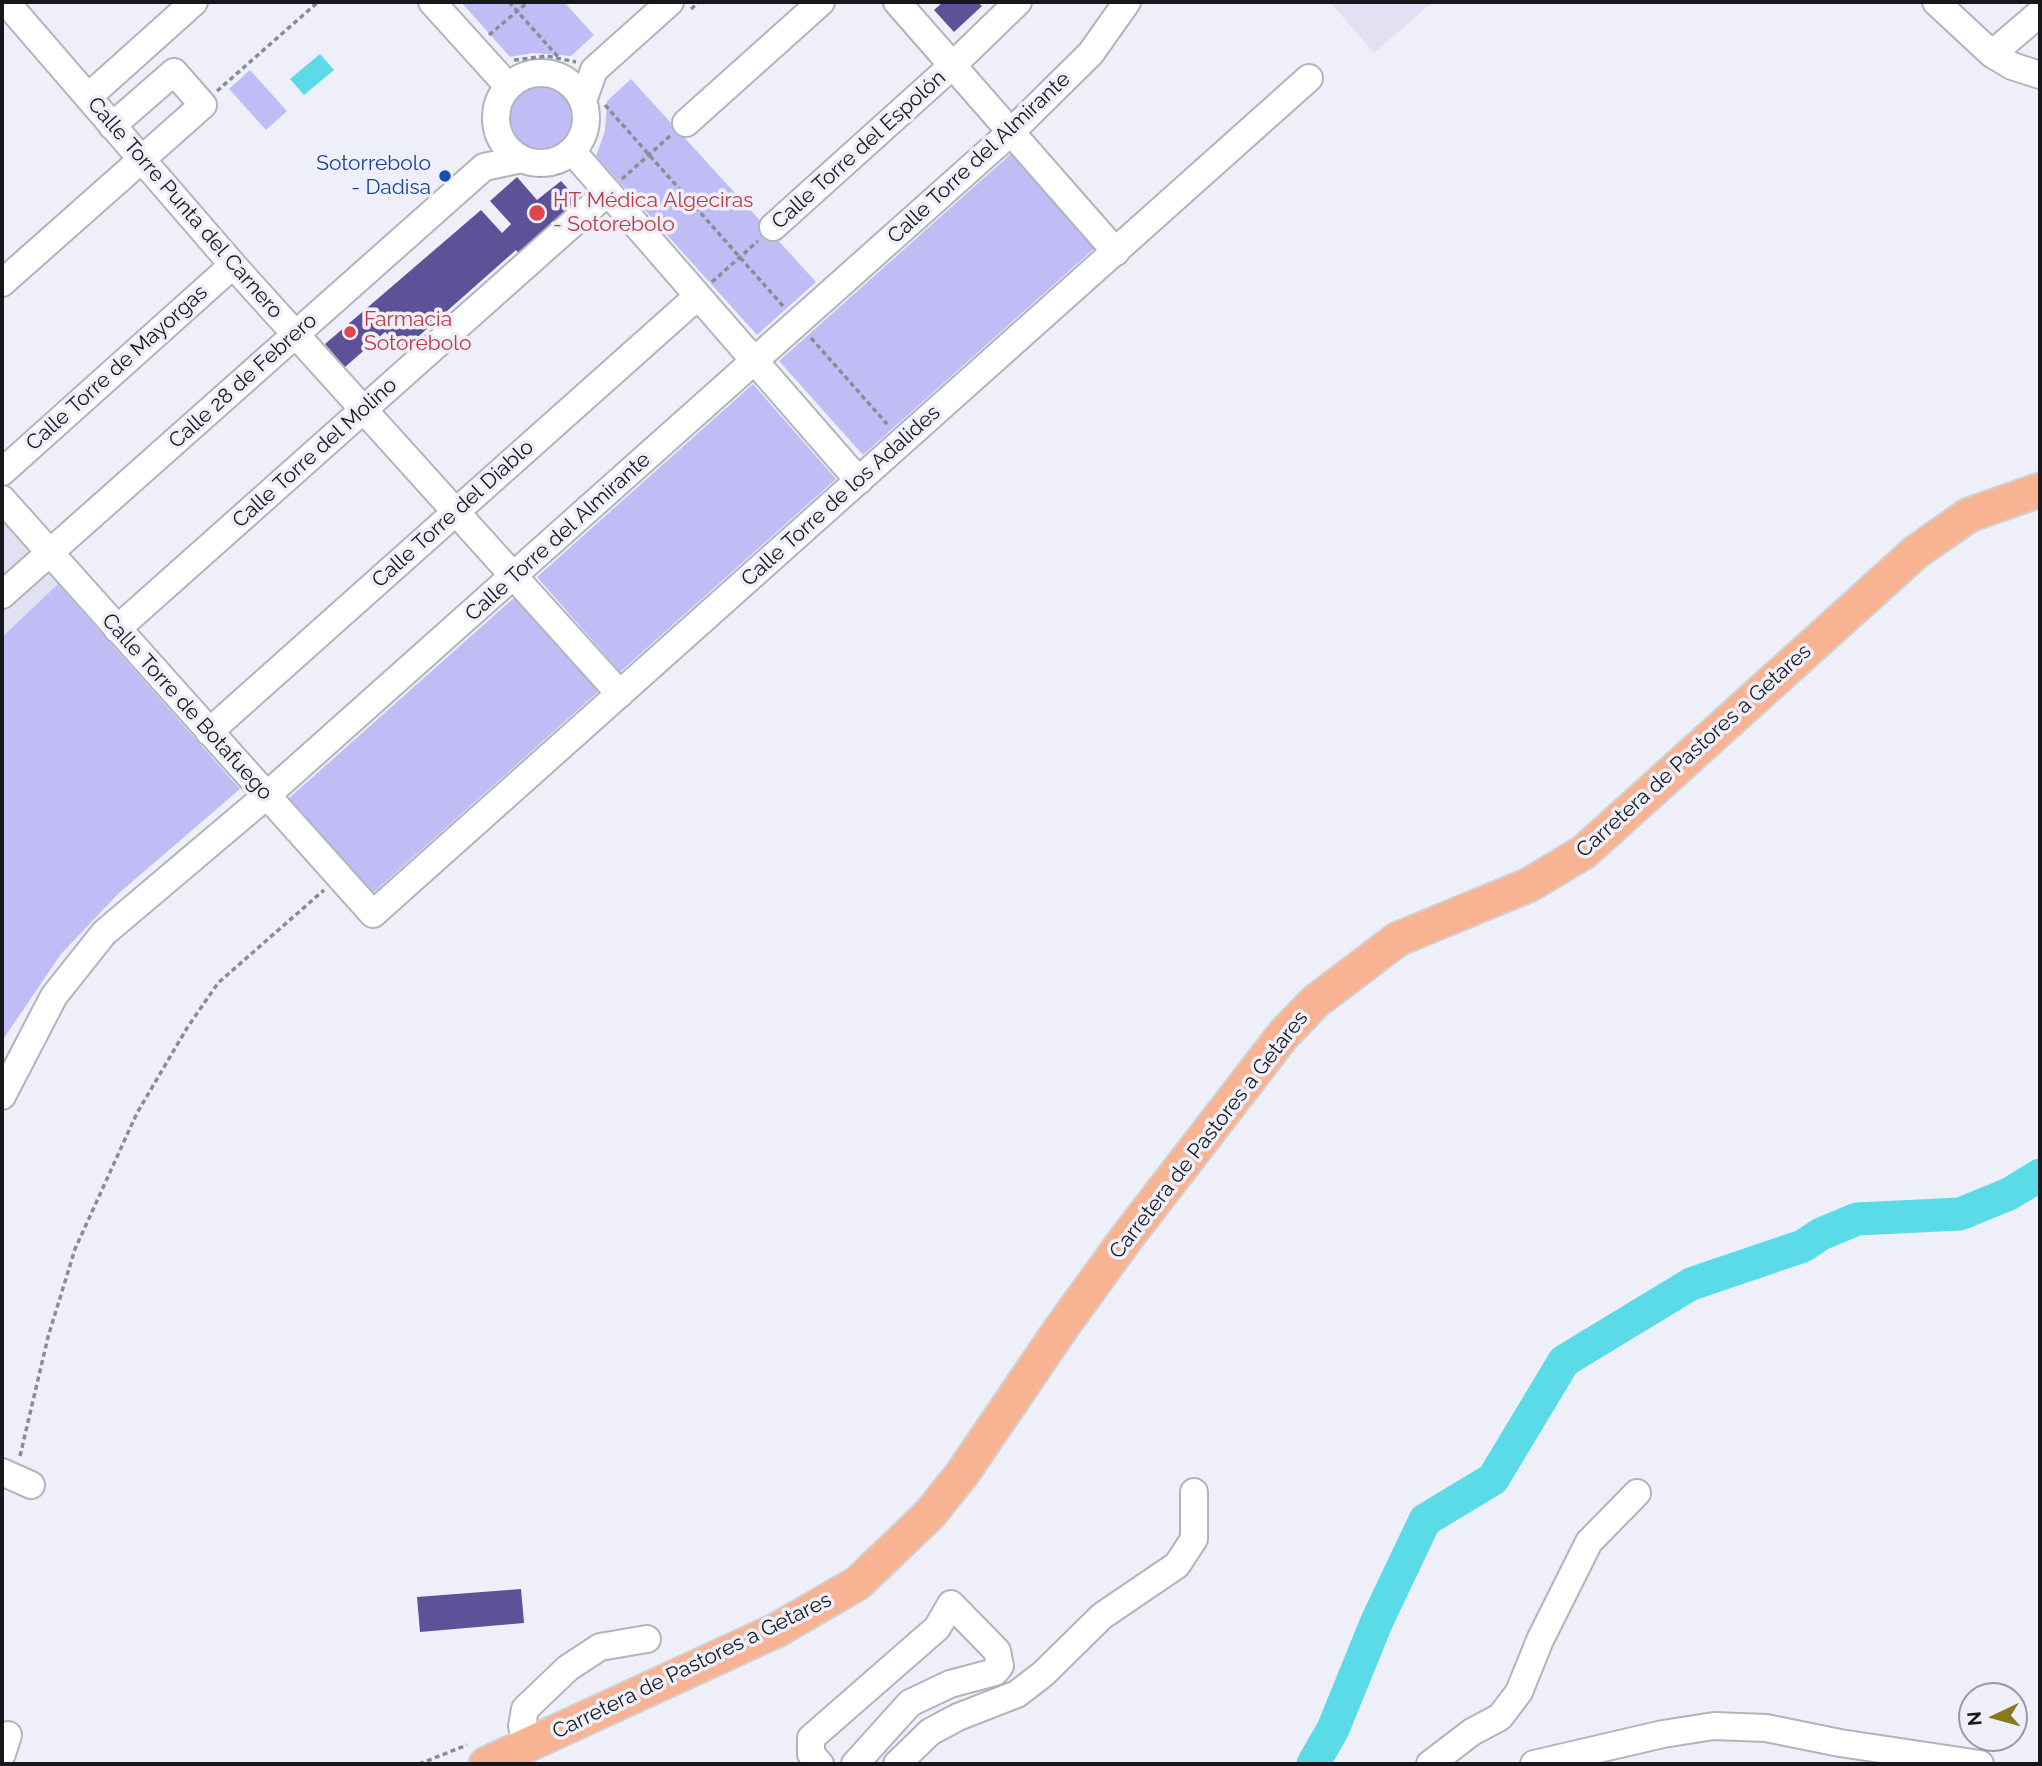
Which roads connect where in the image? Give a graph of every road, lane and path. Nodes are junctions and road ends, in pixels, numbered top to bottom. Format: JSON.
{"nodes":[{"id":1,"x":6,"y":2,"type":"edge"},
{"id":2,"x":194,"y":2,"type":"edge"},
{"id":3,"x":318,"y":2,"type":"edge"},
{"id":4,"x":432,"y":2,"type":"edge"},
{"id":5,"x":509,"y":2,"type":"edge"},
{"id":6,"x":528,"y":2,"type":"edge"},
{"id":7,"x":670,"y":2,"type":"edge"},
{"id":8,"x":821,"y":2,"type":"edge"},
{"id":9,"x":897,"y":2,"type":"edge"},
{"id":10,"x":1018,"y":2,"type":"edge"},
{"id":11,"x":1127,"y":2,"type":"edge"},
{"id":12,"x":1945,"y":5,"type":"edge"},
{"id":13,"x":517,"y":11,"type":"junction"},
{"id":14,"x":2040,"y":13,"type":"edge"},
{"id":15,"x":474,"y":48,"type":"junction"},
{"id":16,"x":1992,"y":54,"type":"junction"},
{"id":17,"x":953,"y":65,"type":"junction"},
{"id":18,"x":2040,"y":75,"type":"edge"},
{"id":19,"x":1309,"y":78,"type":"dead end"},
{"id":20,"x":580,"y":79,"type":"junction"},
{"id":21,"x":502,"y":80,"type":"junction"},
{"id":22,"x":88,"y":97,"type":"junction"},
{"id":23,"x":202,"y":104,"type":"junction"},
{"id":24,"x":686,"y":122,"type":"joint"},
{"id":25,"x":112,"y":126,"type":"junction"},
{"id":26,"x":497,"y":126,"type":"junction"},
{"id":27,"x":1011,"y":132,"type":"junction"},
{"id":28,"x":572,"y":151,"type":"junction"},
{"id":29,"x":650,"y":155,"type":"junction"},
{"id":30,"x":140,"y":159,"type":"junction"},
{"id":31,"x":522,"y":159,"type":"junction"},
{"id":32,"x":484,"y":167,"type":"junction"},
{"id":33,"x":608,"y":192,"type":"junction"},
{"id":34,"x":773,"y":228,"type":"joint"},
{"id":35,"x":1116,"y":252,"type":"junction"},
{"id":36,"x":740,"y":257,"type":"junction"},
{"id":37,"x":233,"y":265,"type":"junction"},
{"id":38,"x":2,"y":283,"type":"edge"},
{"id":39,"x":698,"y":296,"type":"junction"},
{"id":40,"x":798,"y":323,"type":"junction"},
{"id":41,"x":296,"y":334,"type":"junction"},
{"id":42,"x":755,"y":362,"type":"junction"},
{"id":43,"x":363,"y":410,"type":"junction"},
{"id":44,"x":902,"y":442,"type":"junction"},
{"id":45,"x":2,"y":472,"type":"edge"},
{"id":46,"x":859,"y":481,"type":"junction"},
{"id":47,"x":2040,"y":490,"type":"edge"},
{"id":48,"x":2,"y":499,"type":"edge"},
{"id":49,"x":455,"y":512,"type":"junction"},
{"id":50,"x":49,"y":553,"type":"junction"},
{"id":51,"x":513,"y":577,"type":"junction"},
{"id":52,"x":2,"y":595,"type":"edge"},
{"id":53,"x":117,"y":629,"type":"junction"},
{"id":54,"x":620,"y":694,"type":"junction"},
{"id":55,"x":209,"y":732,"type":"junction"},
{"id":56,"x":266,"y":796,"type":"junction"},
{"id":57,"x":339,"y":876,"type":"junction"},
{"id":58,"x":373,"y":914,"type":"joint"},
{"id":59,"x":3,"y":1091,"type":"edge"},
{"id":60,"x":16,"y":1478,"type":"edge"},
{"id":61,"x":1195,"y":1492,"type":"dead end"},
{"id":62,"x":1637,"y":1493,"type":"dead end"},
{"id":63,"x":647,"y":1639,"type":"dead end"},
{"id":64,"x":526,"y":1745,"type":"junction"},
{"id":65,"x":486,"y":1764,"type":"edge"},
{"id":66,"x":820,"y":1764,"type":"edge"},
{"id":67,"x":855,"y":1764,"type":"edge"},
{"id":68,"x":897,"y":1764,"type":"edge"},
{"id":69,"x":1430,"y":1764,"type":"edge"},
{"id":70,"x":1534,"y":1764,"type":"edge"},
{"id":71,"x":1980,"y":1764,"type":"edge"}],
"edges":[{"from":1,"to":22,"type":"street","name":"Calle Torre Punta del Carnero"},
{"from":2,"to":22,"type":"street"},
{"from":3,"to":23,"type":"path"},
{"from":4,"to":15,"type":"street"},
{"from":5,"to":13,"type":"path"},
{"from":6,"to":13,"type":"path"},
{"from":7,"to":20,"type":"street"},
{"from":8,"to":24,"type":"street"},
{"from":9,"to":17,"type":"street"},
{"from":10,"to":17,"type":"street","name":"Calle Torre del Espolón"},
{"from":11,"to":27,"type":"street","name":"Calle Torre del Almirante"},
{"from":12,"to":16,"type":"street"},
{"from":13,"to":15,"type":"path"},
{"from":13,"to":20,"type":"path"},
{"from":14,"to":16,"type":"street"},
{"from":15,"to":21,"type":"street"},
{"from":16,"to":18,"type":"street"},
{"from":17,"to":27,"type":"street"},
{"from":17,"to":34,"type":"street","name":"Calle Torre del Espolón"},
{"from":19,"to":35,"type":"street","name":"Calle Torre de los Adalides"},
{"from":20,"to":21,"type":"street"},
{"from":20,"to":21,"type":"path"},
{"from":20,"to":28,"type":"street"},
{"from":20,"to":29,"type":"path"},
{"from":21,"to":26,"type":"street"},
{"from":22,"to":25,"type":"street","name":"Calle Torre Punta del Carnero"},
{"from":23,"to":25,"type":"street"},
{"from":23,"to":30,"type":"street"},
{"from":24,"to":29,"type":"path"},
{"from":25,"to":30,"type":"street","name":"Calle Torre Punta del Carnero"},
{"from":26,"to":31,"type":"street"},
{"from":26,"to":32,"type":"street","name":"Calle 28 de Febrero"},
{"from":27,"to":35,"type":"street"},
{"from":27,"to":40,"type":"street","name":"Calle Torre del Almirante"},
{"from":28,"to":31,"type":"street"},
{"from":28,"to":33,"type":"street"},
{"from":29,"to":33,"type":"path"},
{"from":29,"to":36,"type":"path"},
{"from":30,"to":37,"type":"street","name":"Calle Torre Punta del Carnero"},
{"from":30,"to":38,"type":"street"},
{"from":31,"to":32,"type":"street","name":"Calle 28 de Febrero"},
{"from":32,"to":41,"type":"street","name":"Calle 28 de Febrero"},
{"from":33,"to":39,"type":"street"},
{"from":33,"to":43,"type":"street","name":"Calle Torre del Molino"},
{"from":34,"to":36,"type":"path","name":"Calle Torre del Espolón"},
{"from":35,"to":44,"type":"street","name":"Calle Torre de los Adalides"},
{"from":36,"to":39,"type":"path","name":"Calle Torre del Espolón"},
{"from":36,"to":40,"type":"path"},
{"from":37,"to":41,"type":"street","name":"Calle Torre Punta del Carnero"},
{"from":37,"to":45,"type":"street","name":"Calle Torre de Mayorgas"},
{"from":39,"to":42,"type":"street"},
{"from":39,"to":49,"type":"street","name":"Calle Torre del Diablo"},
{"from":40,"to":42,"type":"street","name":"Calle Torre del Almirante"},
{"from":40,"to":44,"type":"path"},
{"from":41,"to":43,"type":"street","name":"Calle Torre Punta del Carnero"},
{"from":41,"to":50,"type":"street","name":"Calle 28 de Febrero"},
{"from":42,"to":46,"type":"street"},
{"from":42,"to":51,"type":"street","name":"Calle Torre del Almirante"},
{"from":43,"to":49,"type":"street","name":"Calle Torre Punta del Carnero"},
{"from":43,"to":53,"type":"street","name":"Calle Torre del Molino"},
{"from":44,"to":46,"type":"street","name":"Calle Torre de los Adalides"},
{"from":46,"to":54,"type":"street","name":"Calle Torre de los Adalides"},
{"from":47,"to":64,"type":"main road","name":"Carretera de Pastores a Getares"},
{"from":48,"to":50,"type":"street","name":"Calle Torre de Botafuego"},
{"from":49,"to":51,"type":"street","name":"Calle Torre Punta del Carnero"},
{"from":49,"to":55,"type":"street","name":"Calle Torre del Diablo"},
{"from":50,"to":52,"type":"street","name":"Calle 28 de Febrero"},
{"from":50,"to":53,"type":"street","name":"Calle Torre de Botafuego"},
{"from":51,"to":54,"type":"street","name":"Calle Torre Punta del Carnero"},
{"from":51,"to":56,"type":"street","name":"Calle Torre del Almirante"},
{"from":53,"to":55,"type":"street","name":"Calle Torre de Botafuego"},
{"from":54,"to":58,"type":"street","name":"Calle Torre de los Adalides"},
{"from":55,"to":56,"type":"street","name":"Calle Torre de Botafuego"},
{"from":56,"to":57,"type":"street","name":"Calle Torre de Botafuego"},
{"from":56,"to":59,"type":"street","name":"Calle Torre del Almirante"},
{"from":57,"to":58,"type":"street","name":"Calle Torre de Botafuego"},
{"from":57,"to":60,"type":"path"},
{"from":61,"to":68,"type":"street"},
{"from":62,"to":69,"type":"street"},
{"from":63,"to":64,"type":"street"},
{"from":64,"to":65,"type":"main road","name":"Carretera de Pastores a Getares"},
{"from":66,"to":67,"type":"street"},
{"from":70,"to":71,"type":"street"}]}
